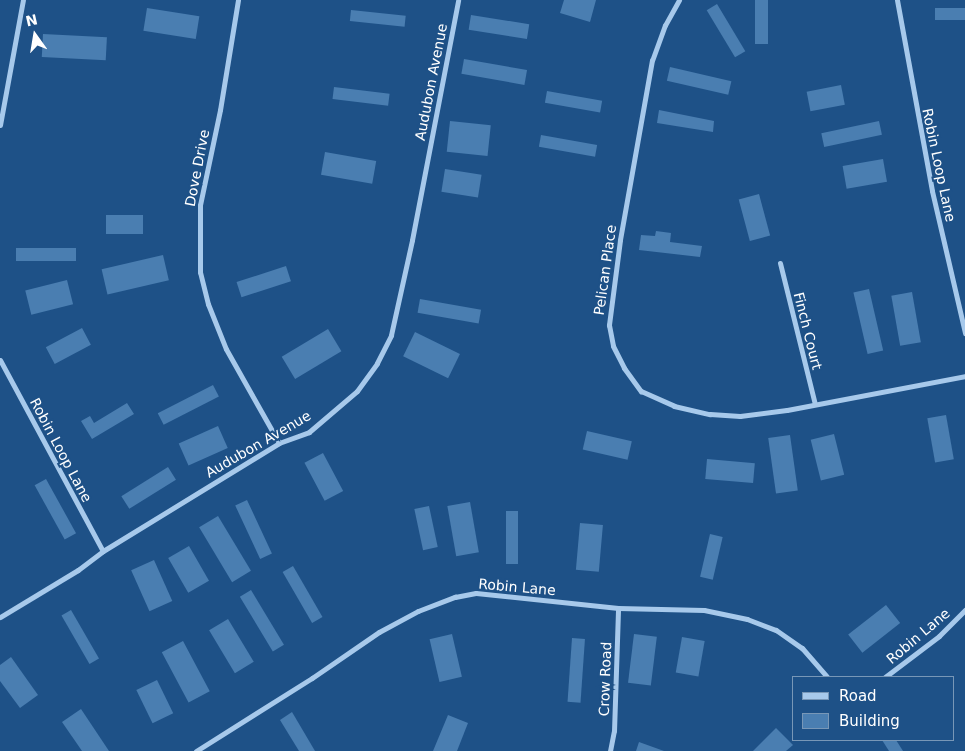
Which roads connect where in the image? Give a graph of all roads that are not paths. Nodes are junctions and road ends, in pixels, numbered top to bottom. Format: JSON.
{"nodes":[{"id":1,"x":23,"y":0,"type":"edge"},
{"id":2,"x":238,"y":0,"type":"edge"},
{"id":3,"x":458,"y":0,"type":"edge"},
{"id":4,"x":679,"y":0,"type":"edge"},
{"id":5,"x":897,"y":0,"type":"edge"},
{"id":6,"x":0,"y":126,"type":"edge"},
{"id":7,"x":780,"y":263,"type":"dead end"},
{"id":8,"x":965,"y":333,"type":"edge"},
{"id":9,"x":0,"y":360,"type":"edge"},
{"id":10,"x":965,"y":376,"type":"edge"},
{"id":11,"x":815,"y":404,"type":"junction"},
{"id":12,"x":279,"y":442,"type":"junction"},
{"id":13,"x":103,"y":551,"type":"junction"},
{"id":14,"x":618,"y":608,"type":"junction"},
{"id":15,"x":965,"y":610,"type":"edge"},
{"id":16,"x":0,"y":617,"type":"edge"},
{"id":17,"x":826,"y":676,"type":"edge"},
{"id":18,"x":886,"y":676,"type":"edge"},
{"id":19,"x":196,"y":751,"type":"edge"},
{"id":20,"x":610,"y":751,"type":"edge"}],
"edges":[{"from":1,"to":6,"type":"street"},
{"from":2,"to":12,"type":"street","name":"Dove Drive"},
{"from":3,"to":12,"type":"street","name":"Audubon Avenue"},
{"from":4,"to":11,"type":"street","name":"Pelican Place"},
{"from":5,"to":8,"type":"street","name":"Robin Loop Lane"},
{"from":7,"to":11,"type":"street","name":"Finch Court"},
{"from":9,"to":13,"type":"street","name":"Robin Loop Lane"},
{"from":10,"to":11,"type":"street","name":"Pelican Place"},
{"from":12,"to":13,"type":"street","name":"Audubon Avenue"},
{"from":13,"to":16,"type":"street","name":"Audubon Avenue"},
{"from":14,"to":17,"type":"street","name":"Robin Lane"},
{"from":14,"to":19,"type":"street","name":"Robin Lane"},
{"from":14,"to":20,"type":"street","name":"Crow Road"},
{"from":15,"to":18,"type":"street","name":"Robin Lane"}]}
